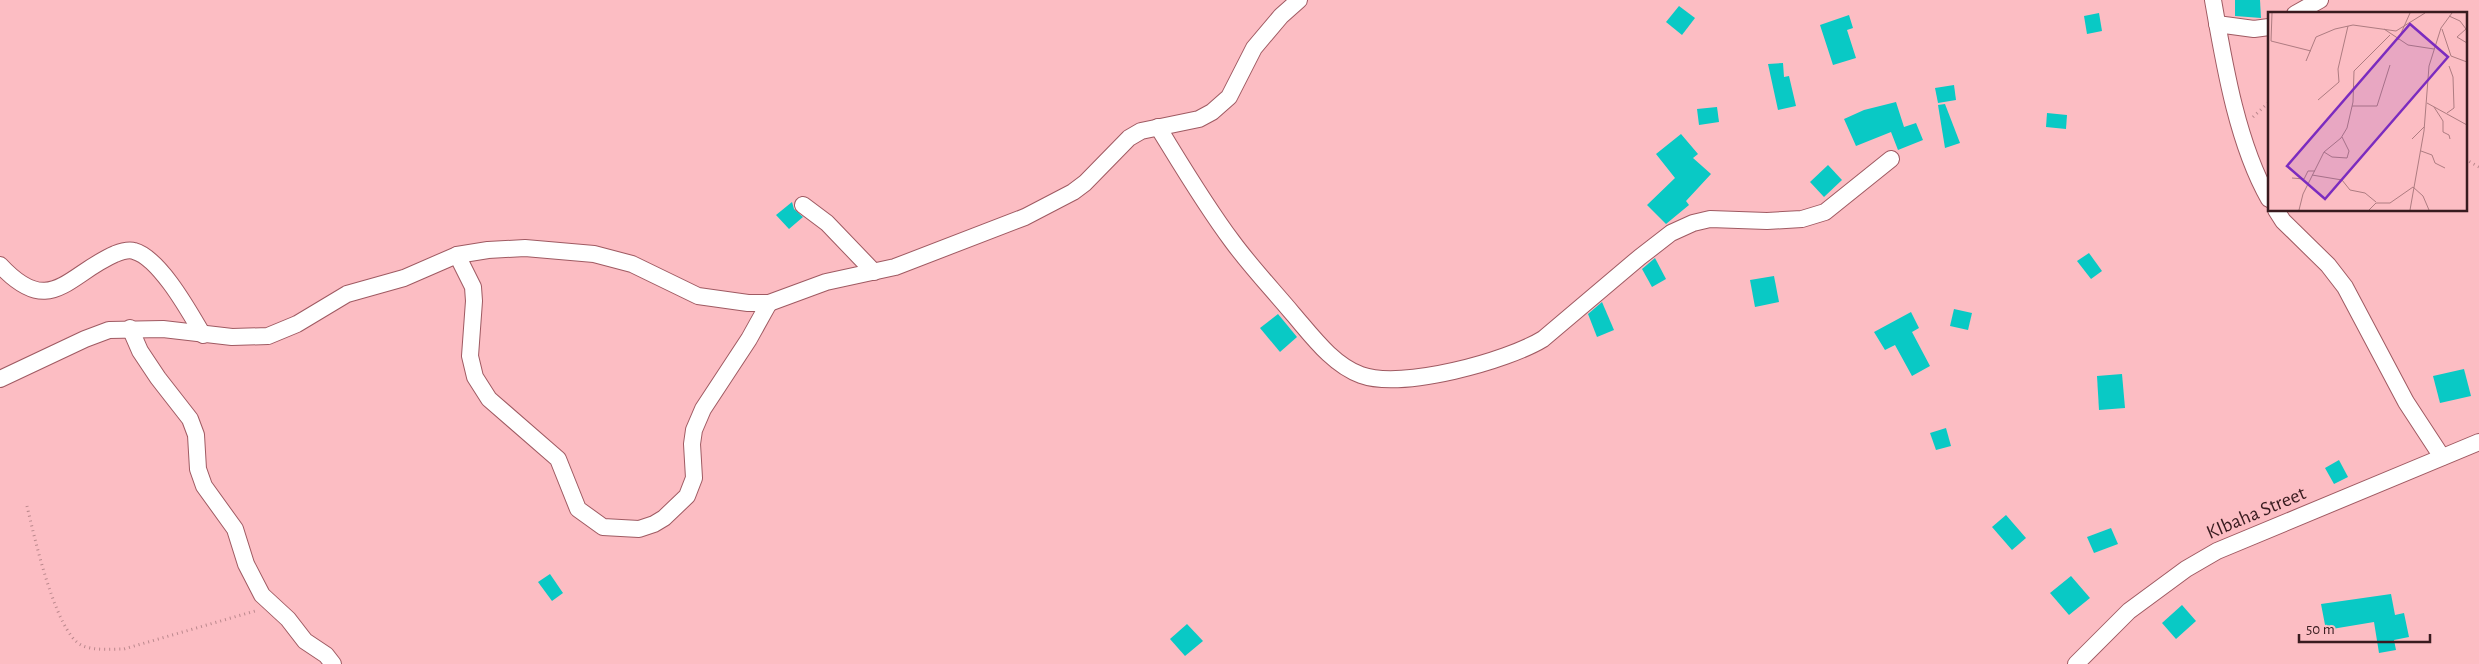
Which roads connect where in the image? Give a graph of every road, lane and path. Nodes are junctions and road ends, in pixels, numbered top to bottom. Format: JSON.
{"nodes":[{"id":1,"x":1299,"y":0,"type":"edge"},
{"id":2,"x":2213,"y":0,"type":"edge"},
{"id":3,"x":2320,"y":0,"type":"edge"},
{"id":4,"x":2299,"y":12,"type":"edge"},
{"id":5,"x":2217,"y":24,"type":"junction"},
{"id":6,"x":2268,"y":27,"type":"edge"},
{"id":7,"x":1158,"y":127,"type":"junction"},
{"id":8,"x":1892,"y":159,"type":"dead end"},
{"id":9,"x":2466,"y":160,"type":"edge"},
{"id":10,"x":2479,"y":167,"type":"edge"},
{"id":11,"x":2268,"y":197,"type":"edge"},
{"id":12,"x":803,"y":204,"type":"dead end"},
{"id":13,"x":2277,"y":211,"type":"edge"},
{"id":14,"x":457,"y":255,"type":"junction"},
{"id":15,"x":0,"y":265,"type":"edge"},
{"id":16,"x":874,"y":272,"type":"junction"},
{"id":17,"x":769,"y":303,"type":"junction"},
{"id":18,"x":130,"y":328,"type":"junction"},
{"id":19,"x":203,"y":336,"type":"junction"},
{"id":20,"x":0,"y":379,"type":"edge"},
{"id":21,"x":2479,"y":442,"type":"edge"},
{"id":22,"x":2442,"y":457,"type":"junction"},
{"id":23,"x":27,"y":506,"type":"dead end"},
{"id":24,"x":273,"y":606,"type":"junction"},
{"id":25,"x":333,"y":664,"type":"edge"},
{"id":26,"x":2076,"y":664,"type":"edge"}],
"edges":[{"from":1,"to":7,"type":"street"},
{"from":2,"to":5,"type":"street"},
{"from":3,"to":4,"type":"street"},
{"from":5,"to":6,"type":"street"},
{"from":5,"to":11,"type":"street"},
{"from":7,"to":8,"type":"street"},
{"from":7,"to":16,"type":"street"},
{"from":9,"to":10,"type":"path"},
{"from":12,"to":16,"type":"street"},
{"from":13,"to":22,"type":"street"},
{"from":14,"to":17,"type":"street"},
{"from":14,"to":17,"type":"street"},
{"from":14,"to":19,"type":"street"},
{"from":15,"to":19,"type":"street"},
{"from":16,"to":17,"type":"street"},
{"from":18,"to":19,"type":"street"},
{"from":18,"to":20,"type":"street"},
{"from":18,"to":24,"type":"street"},
{"from":21,"to":22,"type":"street","name":"KIbaha Street"},
{"from":22,"to":26,"type":"street","name":"KIbaha Street"},
{"from":23,"to":24,"type":"path"},
{"from":24,"to":25,"type":"street"}]}
